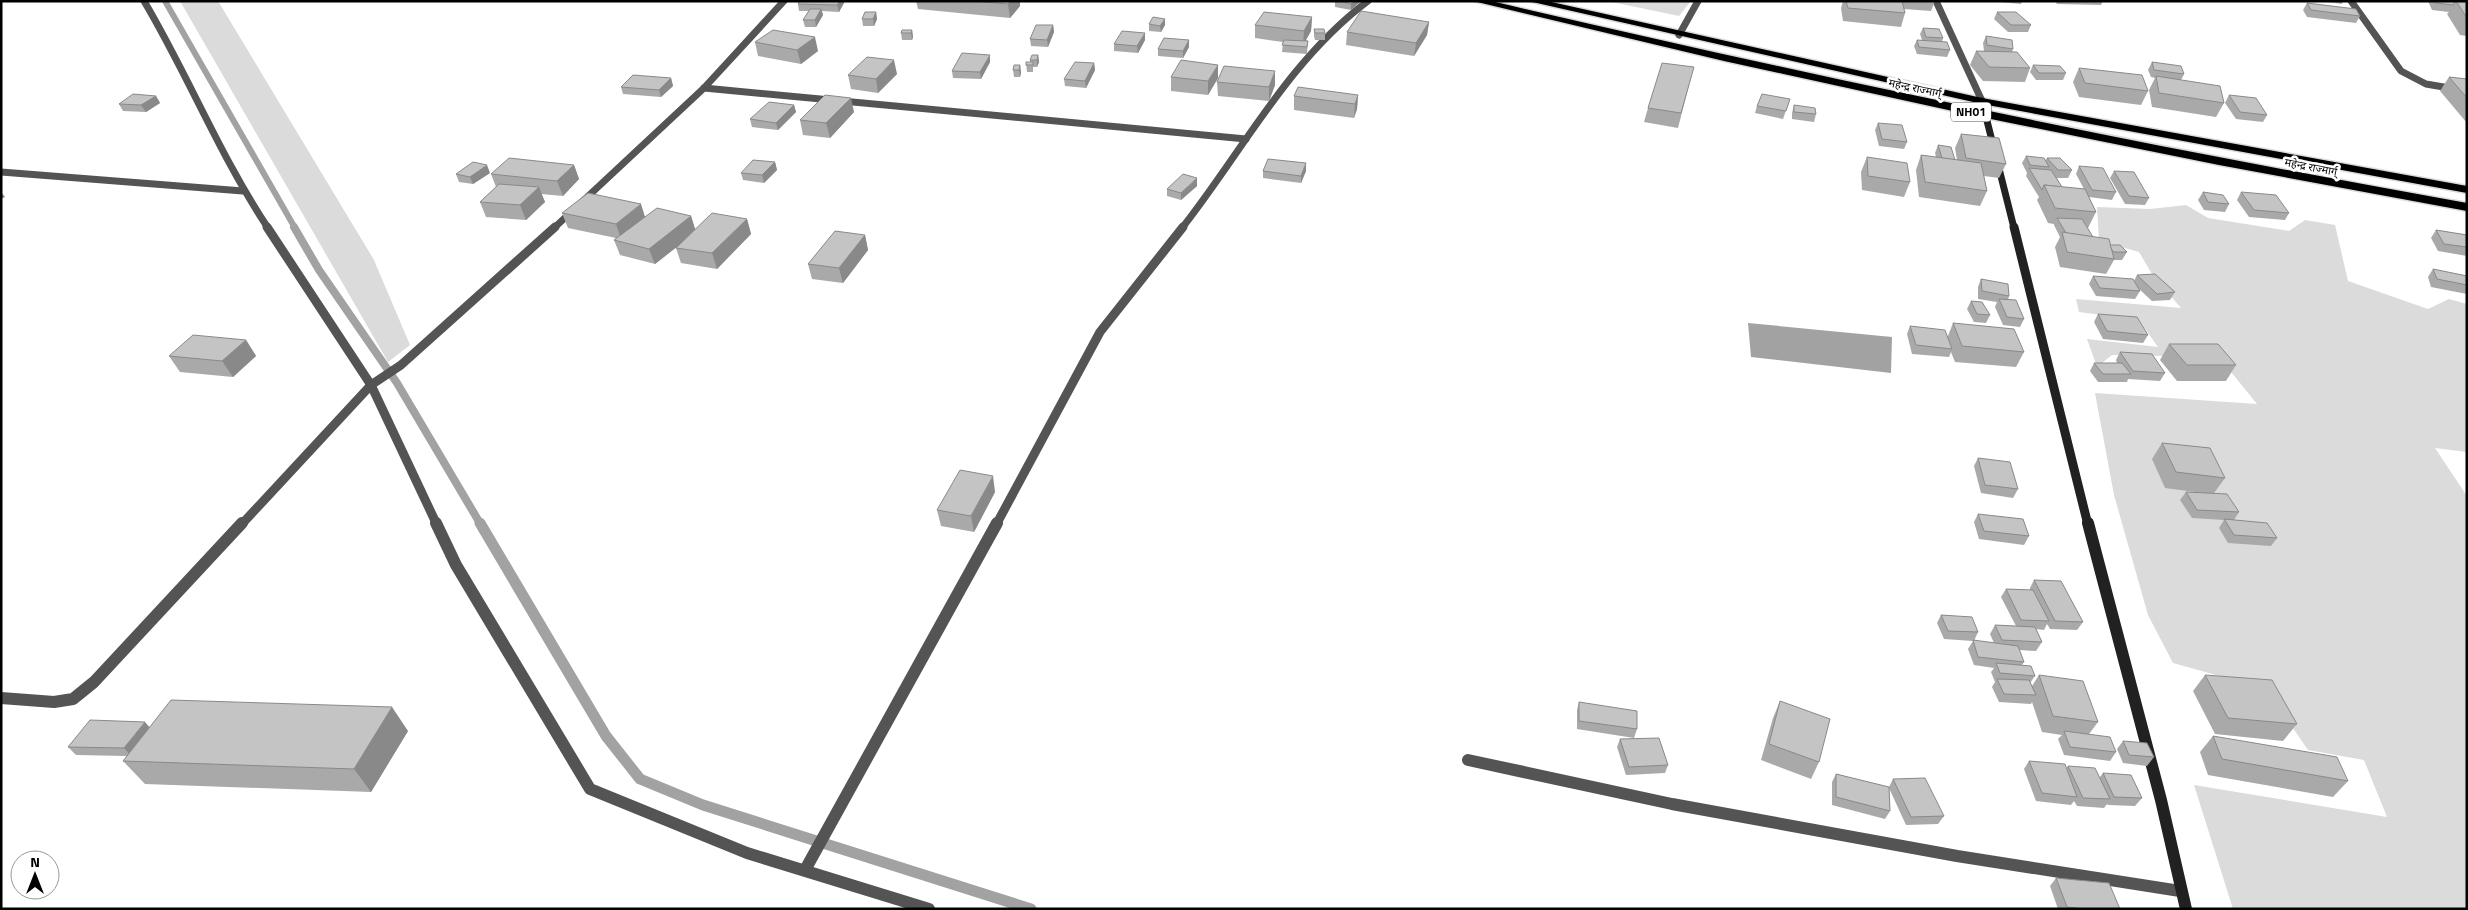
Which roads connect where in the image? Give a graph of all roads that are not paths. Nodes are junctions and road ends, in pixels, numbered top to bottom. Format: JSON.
{"nodes":[{"id":1,"x":144,"y":1,"type":"edge"},
{"id":2,"x":784,"y":1,"type":"edge"},
{"id":3,"x":1368,"y":1,"type":"edge"},
{"id":4,"x":1478,"y":1,"type":"edge"},
{"id":5,"x":1533,"y":1,"type":"edge"},
{"id":6,"x":1698,"y":1,"type":"edge"},
{"id":7,"x":1936,"y":1,"type":"edge"},
{"id":8,"x":2351,"y":1,"type":"edge"},
{"id":9,"x":1679,"y":35,"type":"junction"},
{"id":10,"x":704,"y":88,"type":"junction"},
{"id":11,"x":2467,"y":91,"type":"edge"},
{"id":12,"x":1982,"y":101,"type":"junction"},
{"id":13,"x":1987,"y":116,"type":"junction"},
{"id":14,"x":1246,"y":139,"type":"junction"},
{"id":15,"x":1,"y":172,"type":"edge"},
{"id":16,"x":2467,"y":190,"type":"edge"},
{"id":17,"x":243,"y":191,"type":"junction"},
{"id":18,"x":2467,"y":207,"type":"edge"},
{"id":19,"x":372,"y":385,"type":"junction"},
{"id":20,"x":1,"y":698,"type":"edge"},
{"id":21,"x":1468,"y":760,"type":"dead end"},
{"id":22,"x":805,"y":870,"type":"junction"},
{"id":23,"x":2180,"y":892,"type":"junction"},
{"id":24,"x":929,"y":909,"type":"edge"},
{"id":25,"x":2186,"y":909,"type":"edge"}],
"edges":[{"from":1,"to":17,"type":"street"},
{"from":2,"to":10,"type":"street"},
{"from":3,"to":14,"type":"street"},
{"from":4,"to":13,"type":"highway","name":"महेन्द्र राज्मार्ग्","number":"NH01"},
{"from":5,"to":9,"type":"highway","name":"महेन्द्र राज्मार्ग्","number":"NH01"},
{"from":6,"to":9,"type":"street"},
{"from":7,"to":12,"type":"street"},
{"from":8,"to":11,"type":"street"},
{"from":9,"to":12,"type":"highway","name":"महेन्द्र राज्मार्ग्","number":"NH01"},
{"from":10,"to":14,"type":"street"},
{"from":10,"to":19,"type":"street"},
{"from":12,"to":13,"type":"main road"},
{"from":12,"to":16,"type":"highway","name":"महेन्द्र राज्मार्ग्","number":"NH01"},
{"from":13,"to":18,"type":"highway","name":"महेन्द्र राज्मार्ग्","number":"NH01"},
{"from":13,"to":23,"type":"main road"},
{"from":14,"to":22,"type":"street"},
{"from":15,"to":17,"type":"street"},
{"from":17,"to":19,"type":"street"},
{"from":19,"to":20,"type":"street"},
{"from":19,"to":22,"type":"street"},
{"from":21,"to":23,"type":"street"},
{"from":22,"to":24,"type":"street"},
{"from":23,"to":25,"type":"main road"}]}
